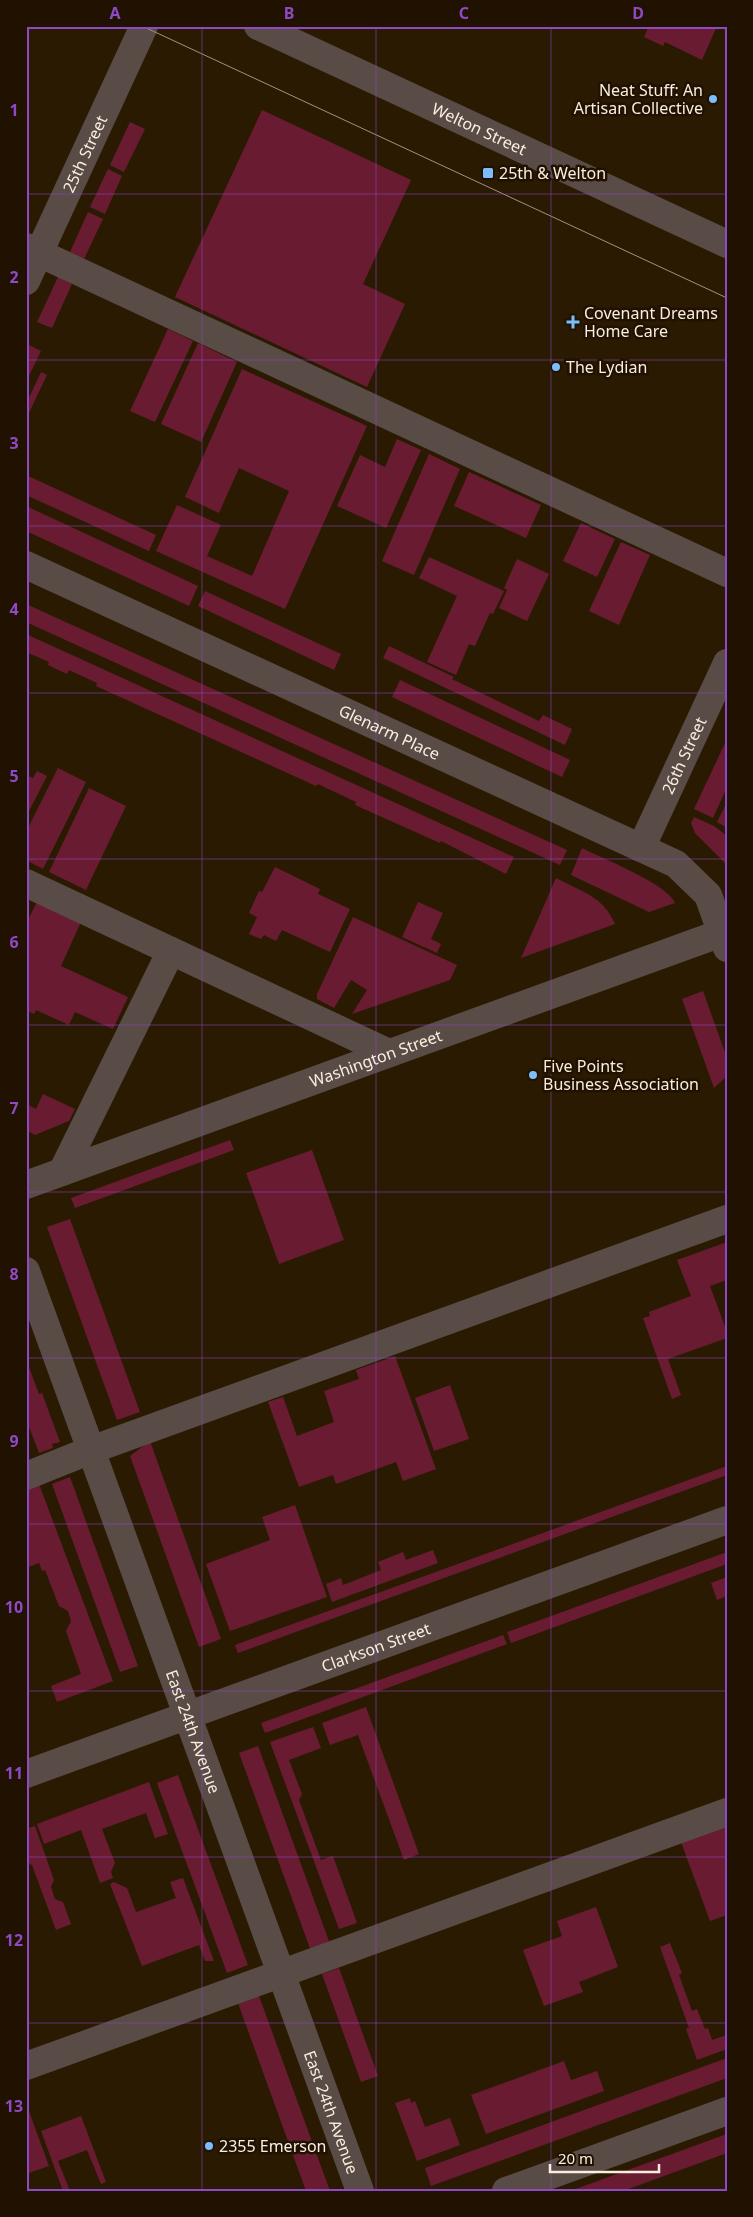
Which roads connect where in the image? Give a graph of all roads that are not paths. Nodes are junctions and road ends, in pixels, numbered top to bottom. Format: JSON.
{"nodes":[{"id":1,"x":144,"y":26,"type":"edge"},
{"id":2,"x":258,"y":26,"type":"edge"},
{"id":3,"x":727,"y":244,"type":"edge"},
{"id":4,"x":33,"y":250,"type":"edge"},
{"id":5,"x":26,"y":281,"type":"edge"},
{"id":6,"x":26,"y":565,"type":"edge"},
{"id":7,"x":727,"y":573,"type":"edge"},
{"id":8,"x":727,"y":663,"type":"edge"},
{"id":9,"x":641,"y":848,"type":"junction"},
{"id":10,"x":26,"y":883,"type":"edge"},
{"id":11,"x":725,"y":937,"type":"edge"},
{"id":12,"x":171,"y":951,"type":"junction"},
{"id":13,"x":390,"y":1053,"type":"junction"},
{"id":14,"x":62,"y":1172,"type":"junction"},
{"id":15,"x":26,"y":1185,"type":"edge"},
{"id":16,"x":727,"y":1219,"type":"edge"},
{"id":17,"x":26,"y":1271,"type":"edge"},
{"id":18,"x":91,"y":1450,"type":"junction"},
{"id":19,"x":26,"y":1476,"type":"edge"},
{"id":20,"x":727,"y":1520,"type":"edge"},
{"id":21,"x":187,"y":1716,"type":"junction"},
{"id":22,"x":26,"y":1774,"type":"edge"},
{"id":23,"x":727,"y":1812,"type":"edge"},
{"id":24,"x":281,"y":1973,"type":"junction"},
{"id":25,"x":26,"y":2066,"type":"edge"},
{"id":26,"x":727,"y":2111,"type":"edge"},
{"id":27,"x":360,"y":2191,"type":"edge"},
{"id":28,"x":506,"y":2191,"type":"edge"}],
"edges":[{"from":1,"to":4,"type":"street","name":"25th Street"},
{"from":2,"to":3,"type":"street","name":"Welton Street"},
{"from":4,"to":5,"type":"street","name":"25th Street"},
{"from":4,"to":7,"type":"street"},
{"from":6,"to":9,"type":"street","name":"Glenarm Place"},
{"from":8,"to":9,"type":"street","name":"26th Street"},
{"from":9,"to":11,"type":"street","name":"Glenarm Place"},
{"from":10,"to":12,"type":"street"},
{"from":11,"to":13,"type":"street","name":"Washington Street"},
{"from":12,"to":13,"type":"street"},
{"from":12,"to":14,"type":"street"},
{"from":13,"to":14,"type":"street","name":"Washington Street"},
{"from":14,"to":15,"type":"street","name":"Washington Street"},
{"from":16,"to":18,"type":"street"},
{"from":17,"to":18,"type":"street","name":"East 24th Avenue"},
{"from":18,"to":19,"type":"street"},
{"from":18,"to":21,"type":"street","name":"East 24th Avenue"},
{"from":20,"to":21,"type":"street","name":"Clarkson Street"},
{"from":21,"to":22,"type":"street","name":"Clarkson Street"},
{"from":21,"to":24,"type":"street","name":"East 24th Avenue"},
{"from":23,"to":24,"type":"street"},
{"from":24,"to":25,"type":"street"},
{"from":24,"to":27,"type":"street","name":"East 24th Avenue"},
{"from":26,"to":28,"type":"street"}]}
